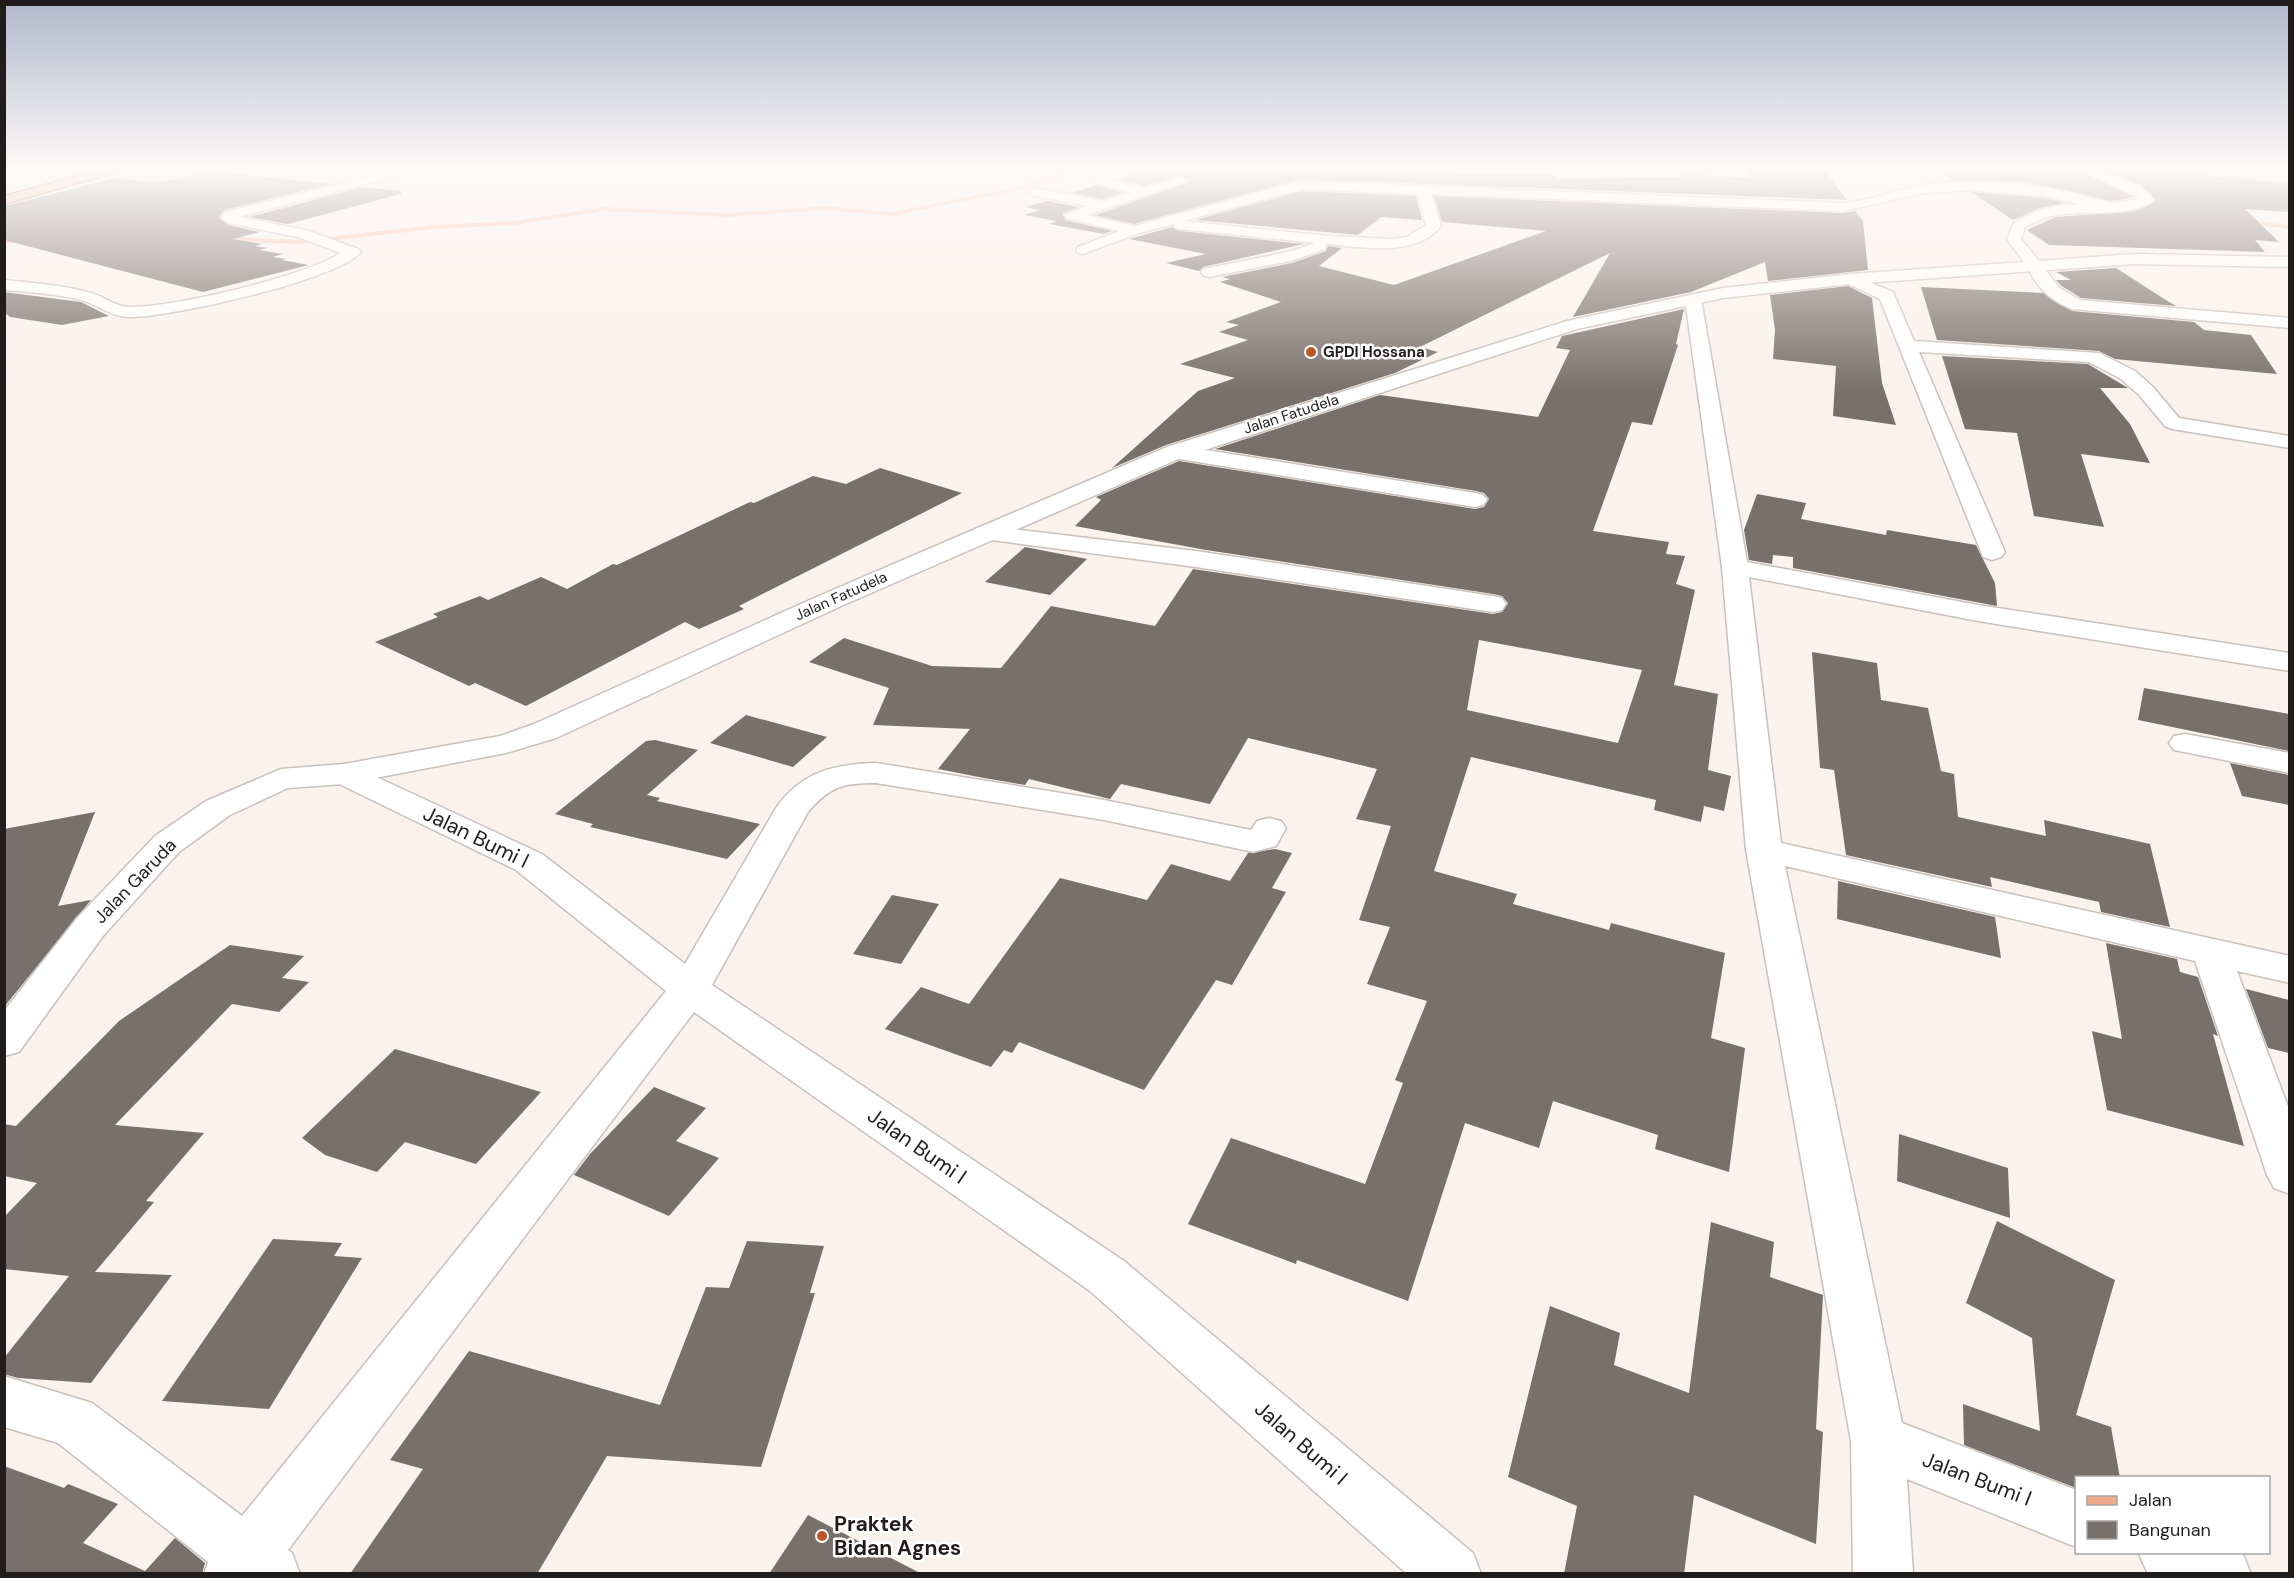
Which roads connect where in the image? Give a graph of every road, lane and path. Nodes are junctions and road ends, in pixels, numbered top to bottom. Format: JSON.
{"nodes":[{"id":1,"x":331,"y":244,"type":"edge"},
{"id":2,"x":1099,"y":244,"type":"edge"},
{"id":3,"x":1324,"y":244,"type":"edge"},
{"id":4,"x":2018,"y":244,"type":"edge"},
{"id":5,"x":1083,"y":250,"type":"dead end"},
{"id":6,"x":2289,"y":262,"type":"edge"},
{"id":7,"x":2036,"y":267,"type":"junction"},
{"id":8,"x":1209,"y":272,"type":"dead end"},
{"id":9,"x":1850,"y":279,"type":"junction"},
{"id":10,"x":4,"y":285,"type":"edge"},
{"id":11,"x":1693,"y":299,"type":"junction"},
{"id":12,"x":2289,"y":323,"type":"edge"},
{"id":13,"x":1909,"y":346,"type":"junction"},
{"id":14,"x":2289,"y":442,"type":"edge"},
{"id":15,"x":1175,"y":452,"type":"junction"},
{"id":16,"x":2289,"y":466,"type":"edge"},
{"id":17,"x":1475,"y":500,"type":"dead end"},
{"id":18,"x":986,"y":532,"type":"junction"},
{"id":19,"x":1992,"y":552,"type":"dead end"},
{"id":20,"x":1735,"y":567,"type":"junction"},
{"id":21,"x":1493,"y":604,"type":"dead end"},
{"id":22,"x":2289,"y":662,"type":"edge"},
{"id":23,"x":2186,"y":743,"type":"dead end"},
{"id":24,"x":2289,"y":764,"type":"edge"},
{"id":25,"x":344,"y":774,"type":"junction"},
{"id":26,"x":1269,"y":828,"type":"dead end"},
{"id":27,"x":1764,"y":850,"type":"junction"},
{"id":28,"x":2210,"y":950,"type":"junction"},
{"id":29,"x":2289,"y":970,"type":"edge"},
{"id":30,"x":690,"y":989,"type":"junction"},
{"id":31,"x":4,"y":1041,"type":"edge"},
{"id":32,"x":2289,"y":1175,"type":"edge"},
{"id":33,"x":4,"y":1401,"type":"edge"},
{"id":34,"x":1878,"y":1441,"type":"junction"},
{"id":35,"x":2075,"y":1518,"type":"edge"},
{"id":36,"x":251,"y":1567,"type":"edge"},
{"id":37,"x":1452,"y":1574,"type":"edge"},
{"id":38,"x":1883,"y":1574,"type":"edge"}],
"edges":[{"from":1,"to":10,"type":"street"},
{"from":2,"to":5,"type":"street"},
{"from":3,"to":8,"type":"street"},
{"from":4,"to":7,"type":"street"},
{"from":6,"to":7,"type":"street","name":"Jalan Fatudela"},
{"from":7,"to":9,"type":"street","name":"Jalan Fatudela"},
{"from":7,"to":12,"type":"street"},
{"from":9,"to":11,"type":"street","name":"Jalan Fatudela"},
{"from":9,"to":13,"type":"street"},
{"from":11,"to":15,"type":"street","name":"Jalan Fatudela"},
{"from":11,"to":20,"type":"street"},
{"from":13,"to":14,"type":"street"},
{"from":13,"to":19,"type":"street"},
{"from":14,"to":16,"type":"street"},
{"from":15,"to":17,"type":"street"},
{"from":15,"to":18,"type":"street","name":"Jalan Fatudela"},
{"from":18,"to":21,"type":"street"},
{"from":18,"to":25,"type":"street","name":"Jalan Fatudela"},
{"from":20,"to":22,"type":"street"},
{"from":20,"to":27,"type":"street"},
{"from":23,"to":24,"type":"street"},
{"from":25,"to":30,"type":"street","name":"Jalan Bumi I"},
{"from":25,"to":31,"type":"street","name":"Jalan Garuda"},
{"from":26,"to":30,"type":"street"},
{"from":27,"to":28,"type":"street"},
{"from":27,"to":34,"type":"street"},
{"from":28,"to":29,"type":"street"},
{"from":28,"to":32,"type":"street"},
{"from":30,"to":36,"type":"street"},
{"from":30,"to":37,"type":"street","name":"Jalan Bumi I"},
{"from":33,"to":36,"type":"street"},
{"from":34,"to":35,"type":"street","name":"Jalan Bumi I"},
{"from":34,"to":38,"type":"street"}]}
